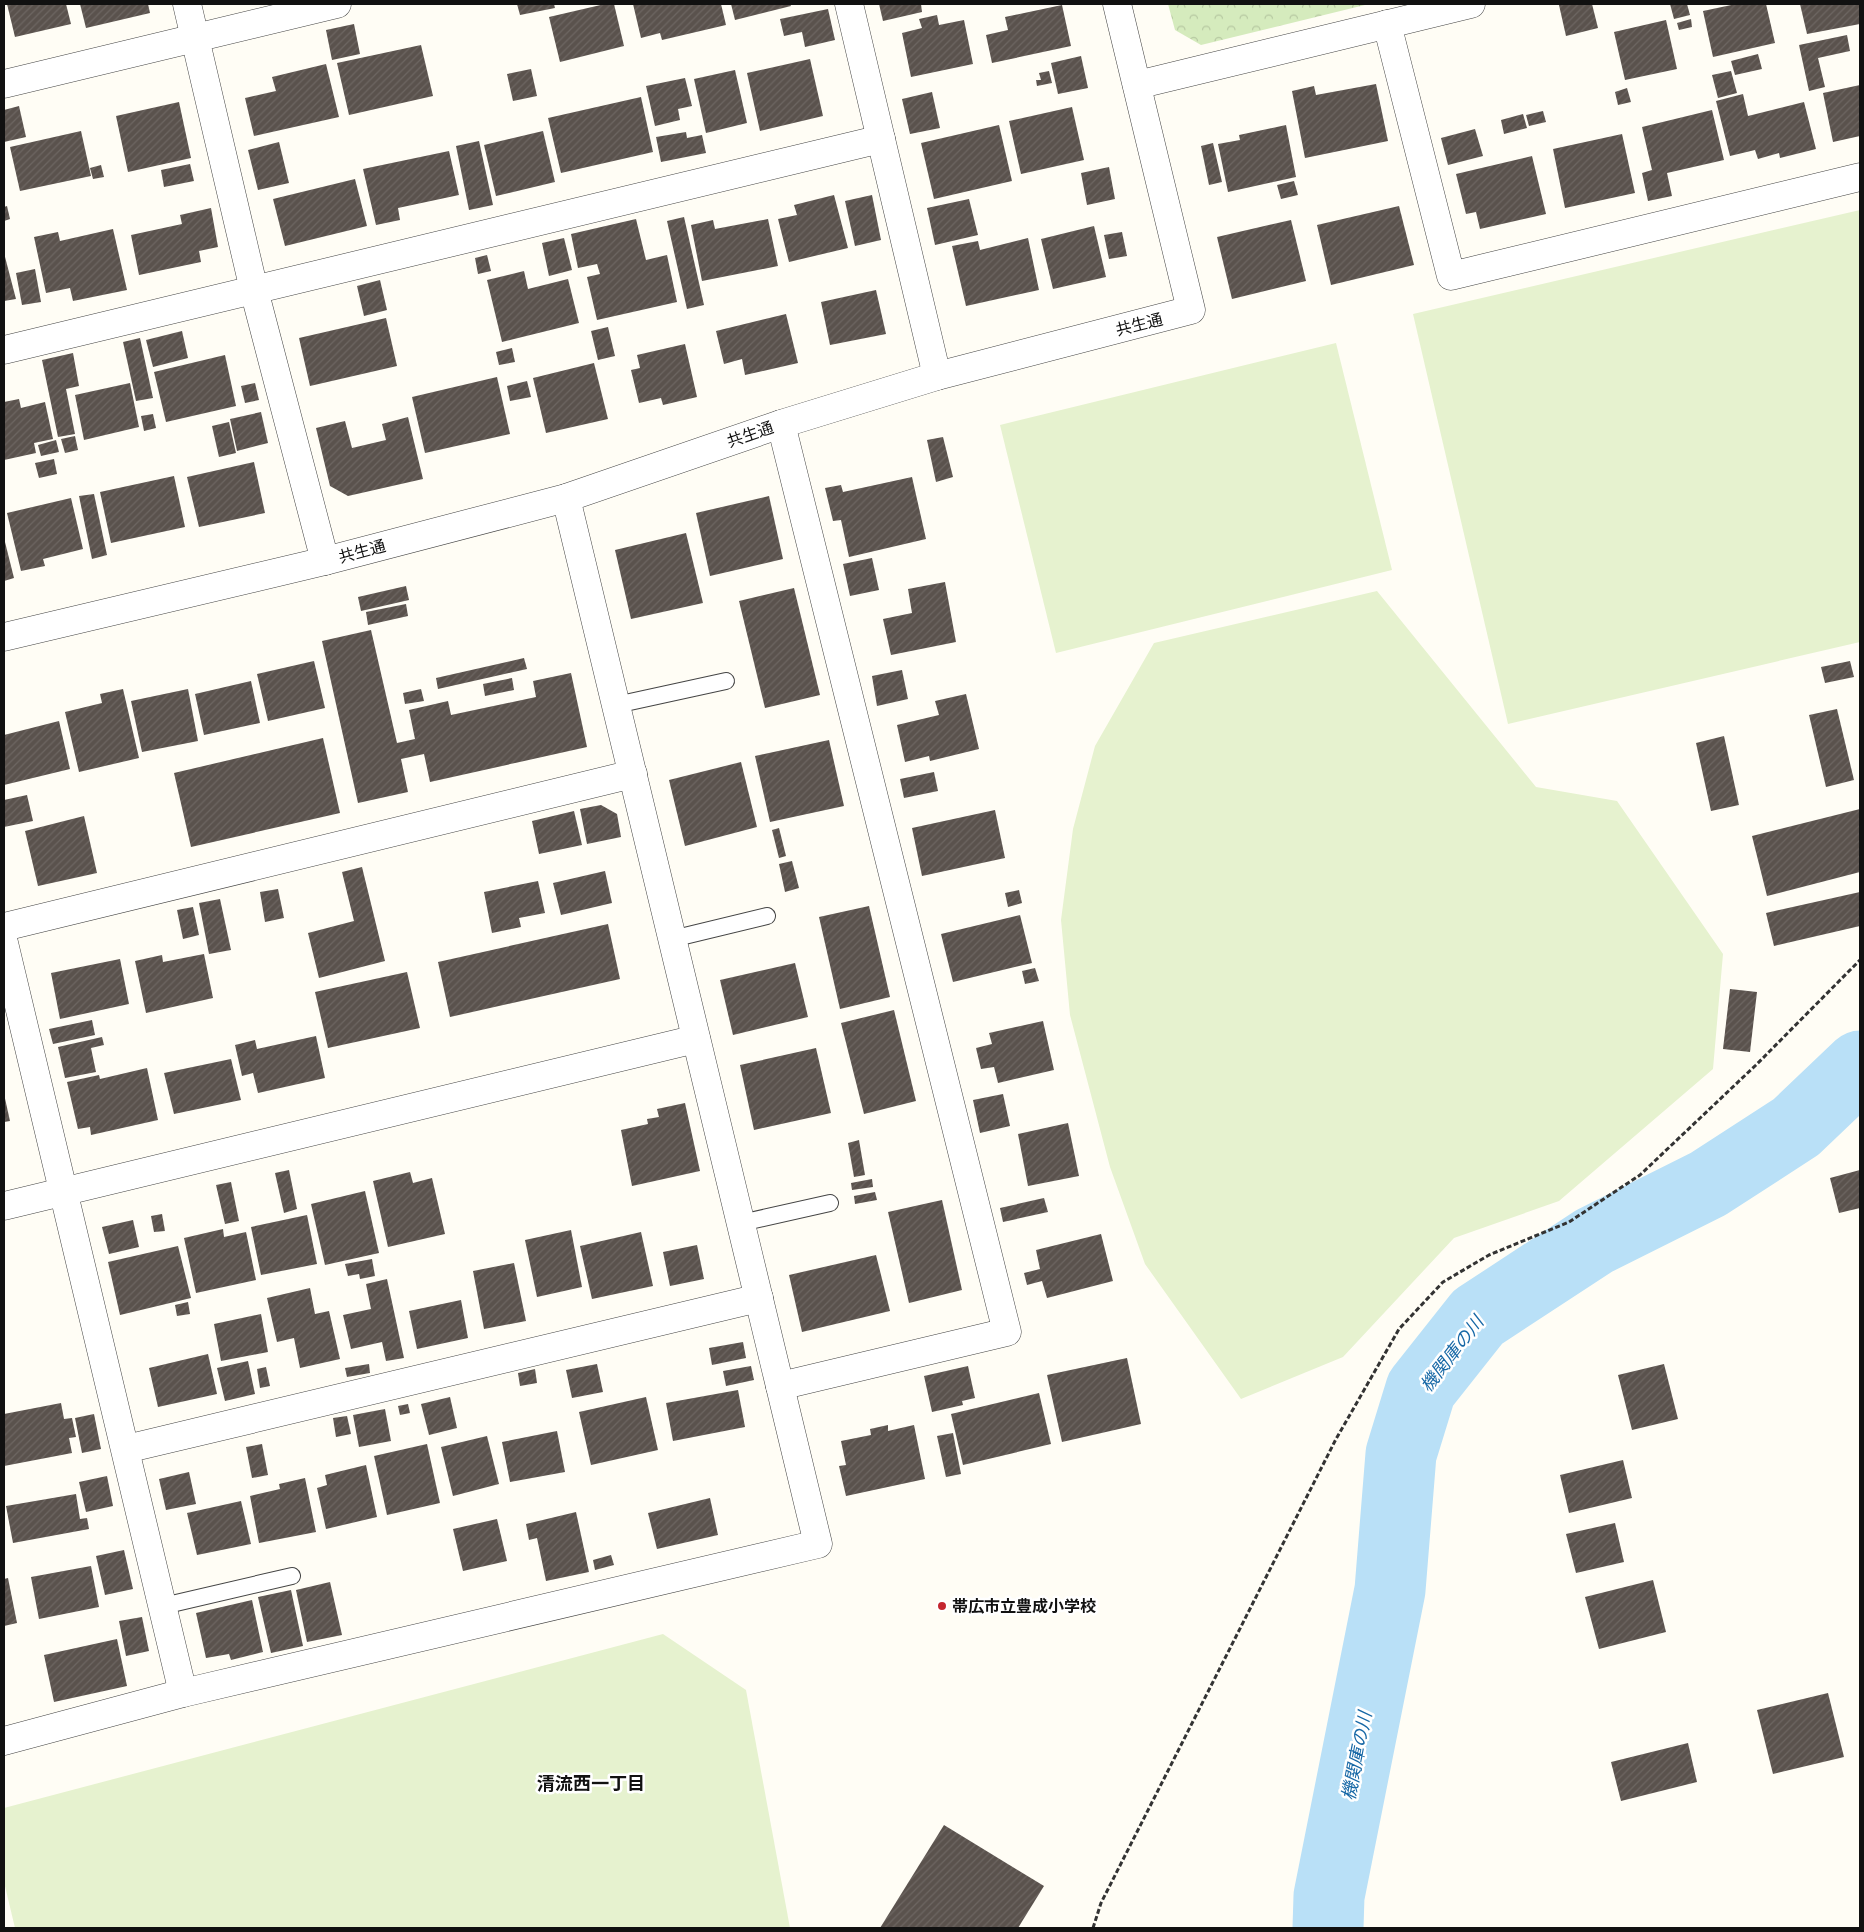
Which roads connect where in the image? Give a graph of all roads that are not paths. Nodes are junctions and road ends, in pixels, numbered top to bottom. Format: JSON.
{"nodes":[{"id":1,"x":187,"y":4,"type":"edge"},
{"id":2,"x":337,"y":4,"type":"edge"},
{"id":3,"x":849,"y":4,"type":"edge"},
{"id":4,"x":1117,"y":4,"type":"edge"},
{"id":5,"x":1471,"y":4,"type":"edge"},
{"id":6,"x":1387,"y":24,"type":"junction"},
{"id":7,"x":195,"y":37,"type":"junction"},
{"id":8,"x":4,"y":84,"type":"edge"},
{"id":9,"x":1137,"y":85,"type":"junction"},
{"id":10,"x":881,"y":139,"type":"junction"},
{"id":11,"x":1860,"y":177,"type":"edge"},
{"id":12,"x":254,"y":290,"type":"junction"},
{"id":13,"x":4,"y":350,"type":"edge"},
{"id":14,"x":938,"y":376,"type":"junction"},
{"id":15,"x":781,"y":424,"type":"junction"},
{"id":16,"x":566,"y":498,"type":"junction"},
{"id":17,"x":325,"y":561,"type":"junction"},
{"id":18,"x":4,"y":637,"type":"edge"},
{"id":19,"x":726,"y":681,"type":"dead end"},
{"id":20,"x":616,"y":704,"type":"junction"},
{"id":21,"x":633,"y":774,"type":"junction"},
{"id":22,"x":767,"y":916,"type":"dead end"},
{"id":23,"x":4,"y":927,"type":"edge"},
{"id":24,"x":672,"y":938,"type":"junction"},
{"id":25,"x":4,"y":943,"type":"edge"},
{"id":26,"x":696,"y":1039,"type":"junction"},
{"id":27,"x":64,"y":1191,"type":"junction"},
{"id":28,"x":830,"y":1203,"type":"dead end"},
{"id":29,"x":4,"y":1206,"type":"edge"},
{"id":30,"x":741,"y":1223,"type":"junction"},
{"id":31,"x":759,"y":1298,"type":"junction"},
{"id":32,"x":780,"y":1386,"type":"junction"},
{"id":33,"x":126,"y":1449,"type":"junction"},
{"id":34,"x":292,"y":1576,"type":"dead end"},
{"id":35,"x":163,"y":1606,"type":"junction"},
{"id":36,"x":184,"y":1693,"type":"junction"},
{"id":37,"x":4,"y":1741,"type":"edge"}],
"edges":[{"from":1,"to":7,"type":"street"},
{"from":2,"to":7,"type":"street"},
{"from":3,"to":10,"type":"street"},
{"from":4,"to":9,"type":"street","name":"共生通"},
{"from":5,"to":6,"type":"street"},
{"from":6,"to":9,"type":"street"},
{"from":6,"to":11,"type":"street"},
{"from":7,"to":8,"type":"street"},
{"from":7,"to":12,"type":"street"},
{"from":9,"to":14,"type":"street","name":"共生通"},
{"from":10,"to":12,"type":"street"},
{"from":10,"to":14,"type":"street"},
{"from":12,"to":13,"type":"street"},
{"from":12,"to":17,"type":"street"},
{"from":14,"to":15,"type":"street","name":"共生通"},
{"from":15,"to":16,"type":"street","name":"共生通"},
{"from":15,"to":32,"type":"street"},
{"from":16,"to":17,"type":"street","name":"共生通"},
{"from":16,"to":20,"type":"street"},
{"from":17,"to":18,"type":"street","name":"共生通"},
{"from":19,"to":20,"type":"lane"},
{"from":20,"to":21,"type":"street"},
{"from":21,"to":23,"type":"street"},
{"from":21,"to":24,"type":"street"},
{"from":22,"to":24,"type":"lane"},
{"from":24,"to":26,"type":"street"},
{"from":25,"to":27,"type":"street"},
{"from":26,"to":27,"type":"street"},
{"from":26,"to":30,"type":"street"},
{"from":27,"to":29,"type":"street"},
{"from":27,"to":33,"type":"street"},
{"from":28,"to":30,"type":"lane"},
{"from":30,"to":31,"type":"street"},
{"from":31,"to":32,"type":"street"},
{"from":31,"to":33,"type":"street"},
{"from":32,"to":36,"type":"street"},
{"from":33,"to":35,"type":"street"},
{"from":34,"to":35,"type":"lane"},
{"from":35,"to":36,"type":"street"},
{"from":36,"to":37,"type":"street"}]}
